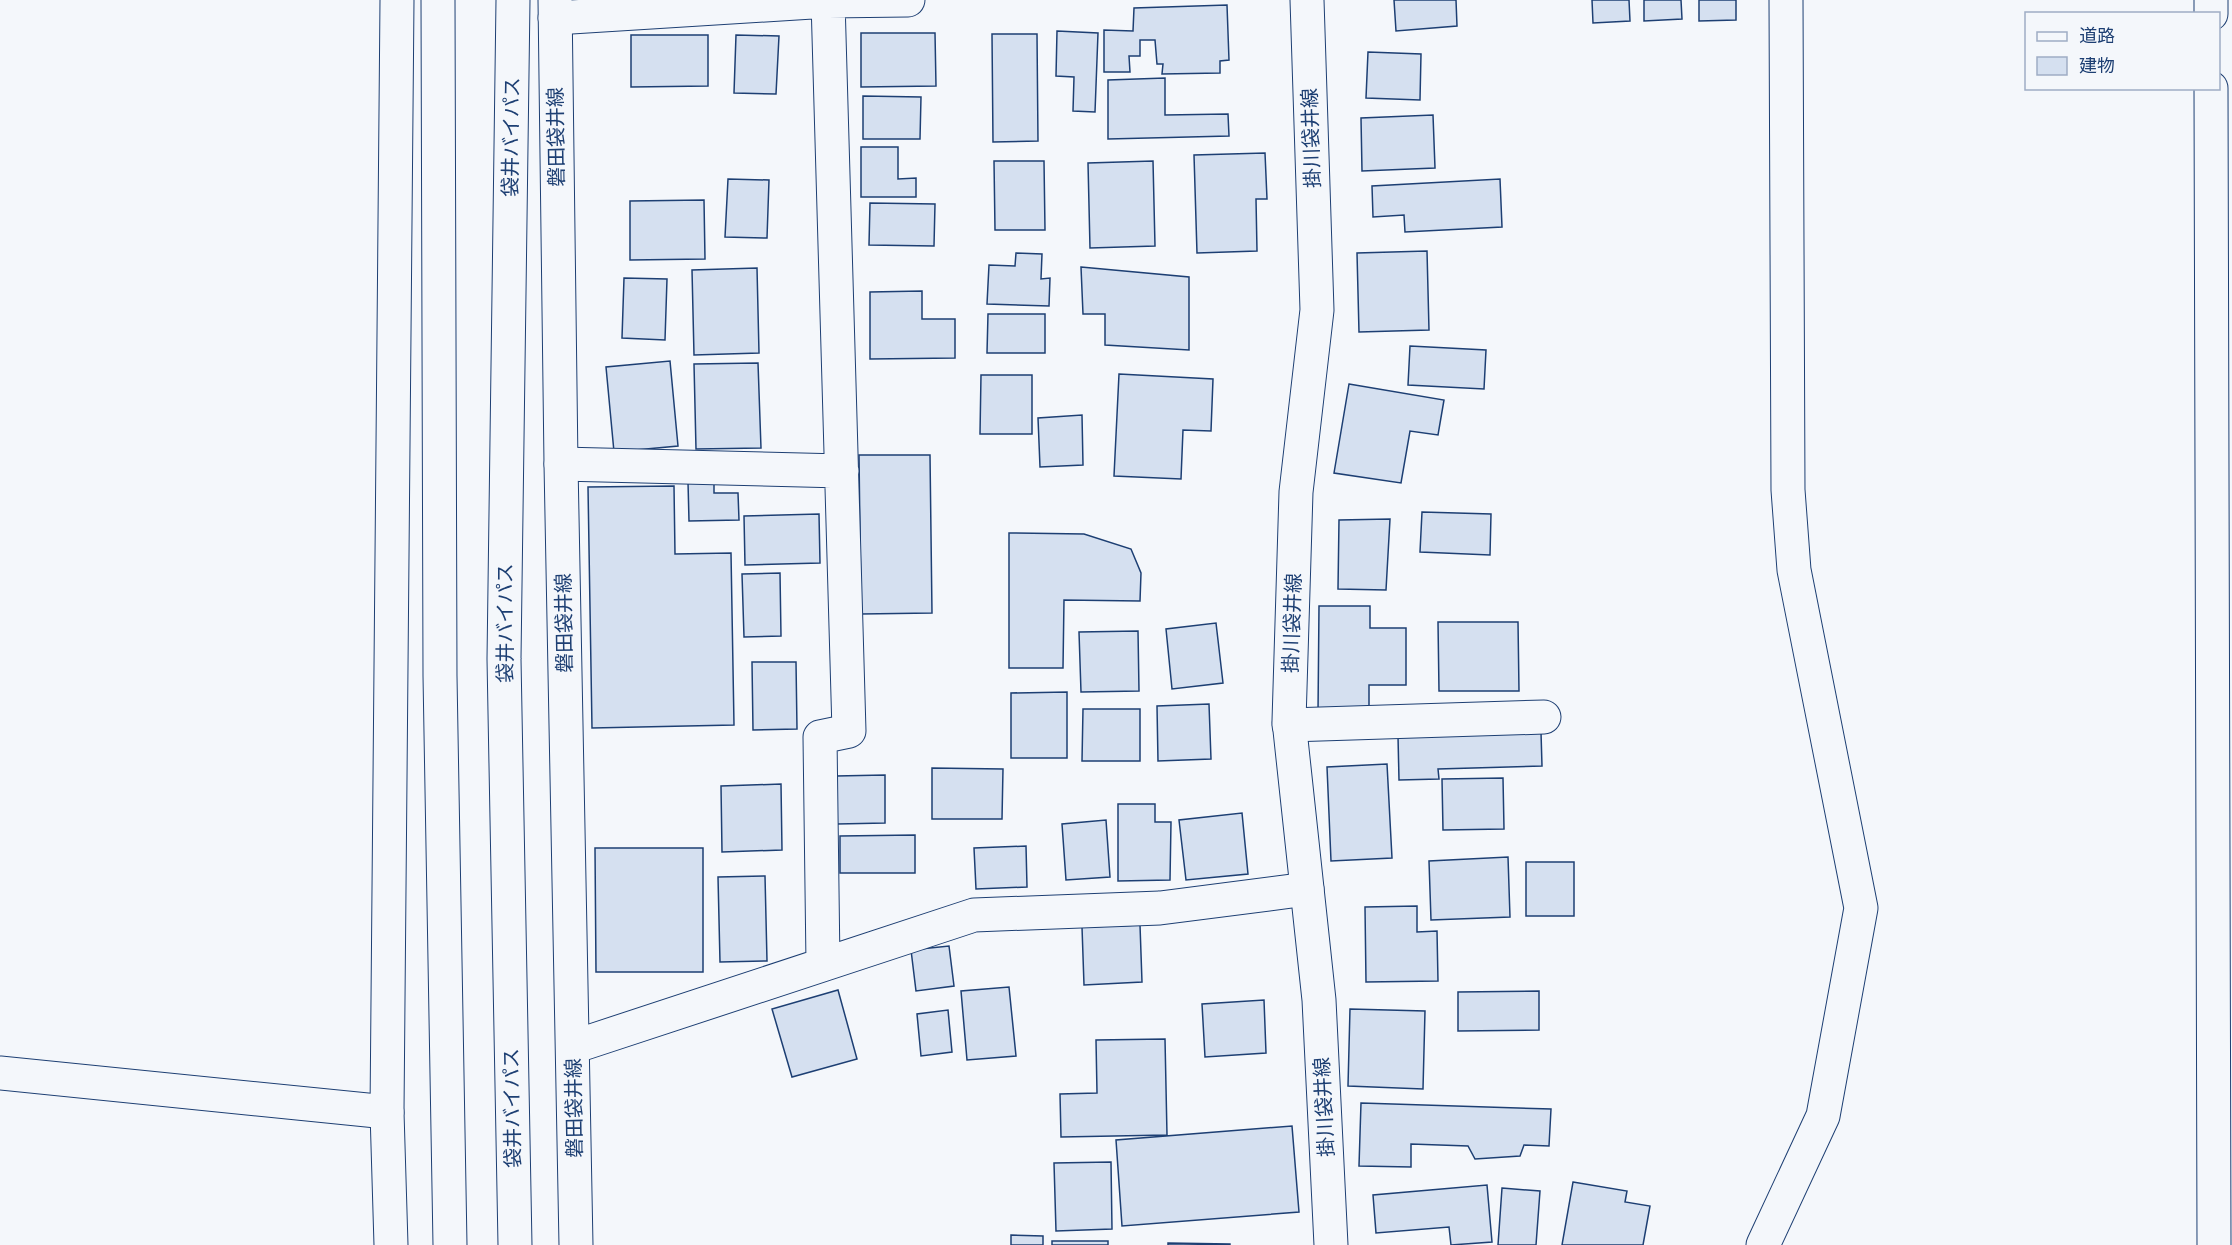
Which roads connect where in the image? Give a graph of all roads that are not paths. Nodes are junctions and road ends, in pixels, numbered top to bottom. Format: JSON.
{"nodes":[{"id":1,"x":397,"y":0,"type":"edge"},
{"id":2,"x":438,"y":0,"type":"edge"},
{"id":3,"x":513,"y":0,"type":"edge"},
{"id":4,"x":908,"y":0,"type":"edge"},
{"id":5,"x":1307,"y":0,"type":"edge"},
{"id":6,"x":1786,"y":0,"type":"edge"},
{"id":7,"x":828,"y":1,"type":"edge"},
{"id":8,"x":555,"y":9,"type":"edge"},
{"id":9,"x":2211,"y":90,"type":"edge"},
{"id":10,"x":561,"y":464,"type":"junction"},
{"id":11,"x":842,"y":471,"type":"junction"},
{"id":12,"x":1544,"y":717,"type":"dead end"},
{"id":13,"x":1289,"y":725,"type":"junction"},
{"id":14,"x":1307,"y":889,"type":"junction"},
{"id":15,"x":823,"y":964,"type":"junction"},
{"id":16,"x":573,"y":1047,"type":"junction"},
{"id":17,"x":0,"y":1073,"type":"edge"},
{"id":18,"x":387,"y":1112,"type":"junction"},
{"id":19,"x":391,"y":1245,"type":"edge"},
{"id":20,"x":450,"y":1245,"type":"edge"},
{"id":21,"x":515,"y":1245,"type":"edge"},
{"id":22,"x":576,"y":1245,"type":"edge"},
{"id":23,"x":1331,"y":1245,"type":"edge"},
{"id":24,"x":1763,"y":1245,"type":"edge"},
{"id":25,"x":2214,"y":1245,"type":"edge"}],
"edges":[{"from":1,"to":18,"type":"main road"},
{"from":2,"to":20,"type":"main road"},
{"from":3,"to":21,"type":"main road","name":"袋井バイパス"},
{"from":4,"to":7,"type":"main road"},
{"from":5,"to":13,"type":"main road","name":"掛川袋井線"},
{"from":6,"to":24,"type":"main road"},
{"from":7,"to":8,"type":"main road"},
{"from":7,"to":11,"type":"main road"},
{"from":8,"to":10,"type":"main road","name":"磐田袋井線"},
{"from":9,"to":25,"type":"main road"},
{"from":10,"to":11,"type":"main road"},
{"from":10,"to":16,"type":"main road","name":"磐田袋井線"},
{"from":11,"to":15,"type":"main road"},
{"from":12,"to":13,"type":"main road"},
{"from":13,"to":14,"type":"main road","name":"掛川袋井線"},
{"from":14,"to":15,"type":"main road"},
{"from":14,"to":23,"type":"main road","name":"掛川袋井線"},
{"from":15,"to":16,"type":"main road"},
{"from":16,"to":22,"type":"main road","name":"磐田袋井線"},
{"from":17,"to":18,"type":"main road"},
{"from":18,"to":19,"type":"main road"}]}
